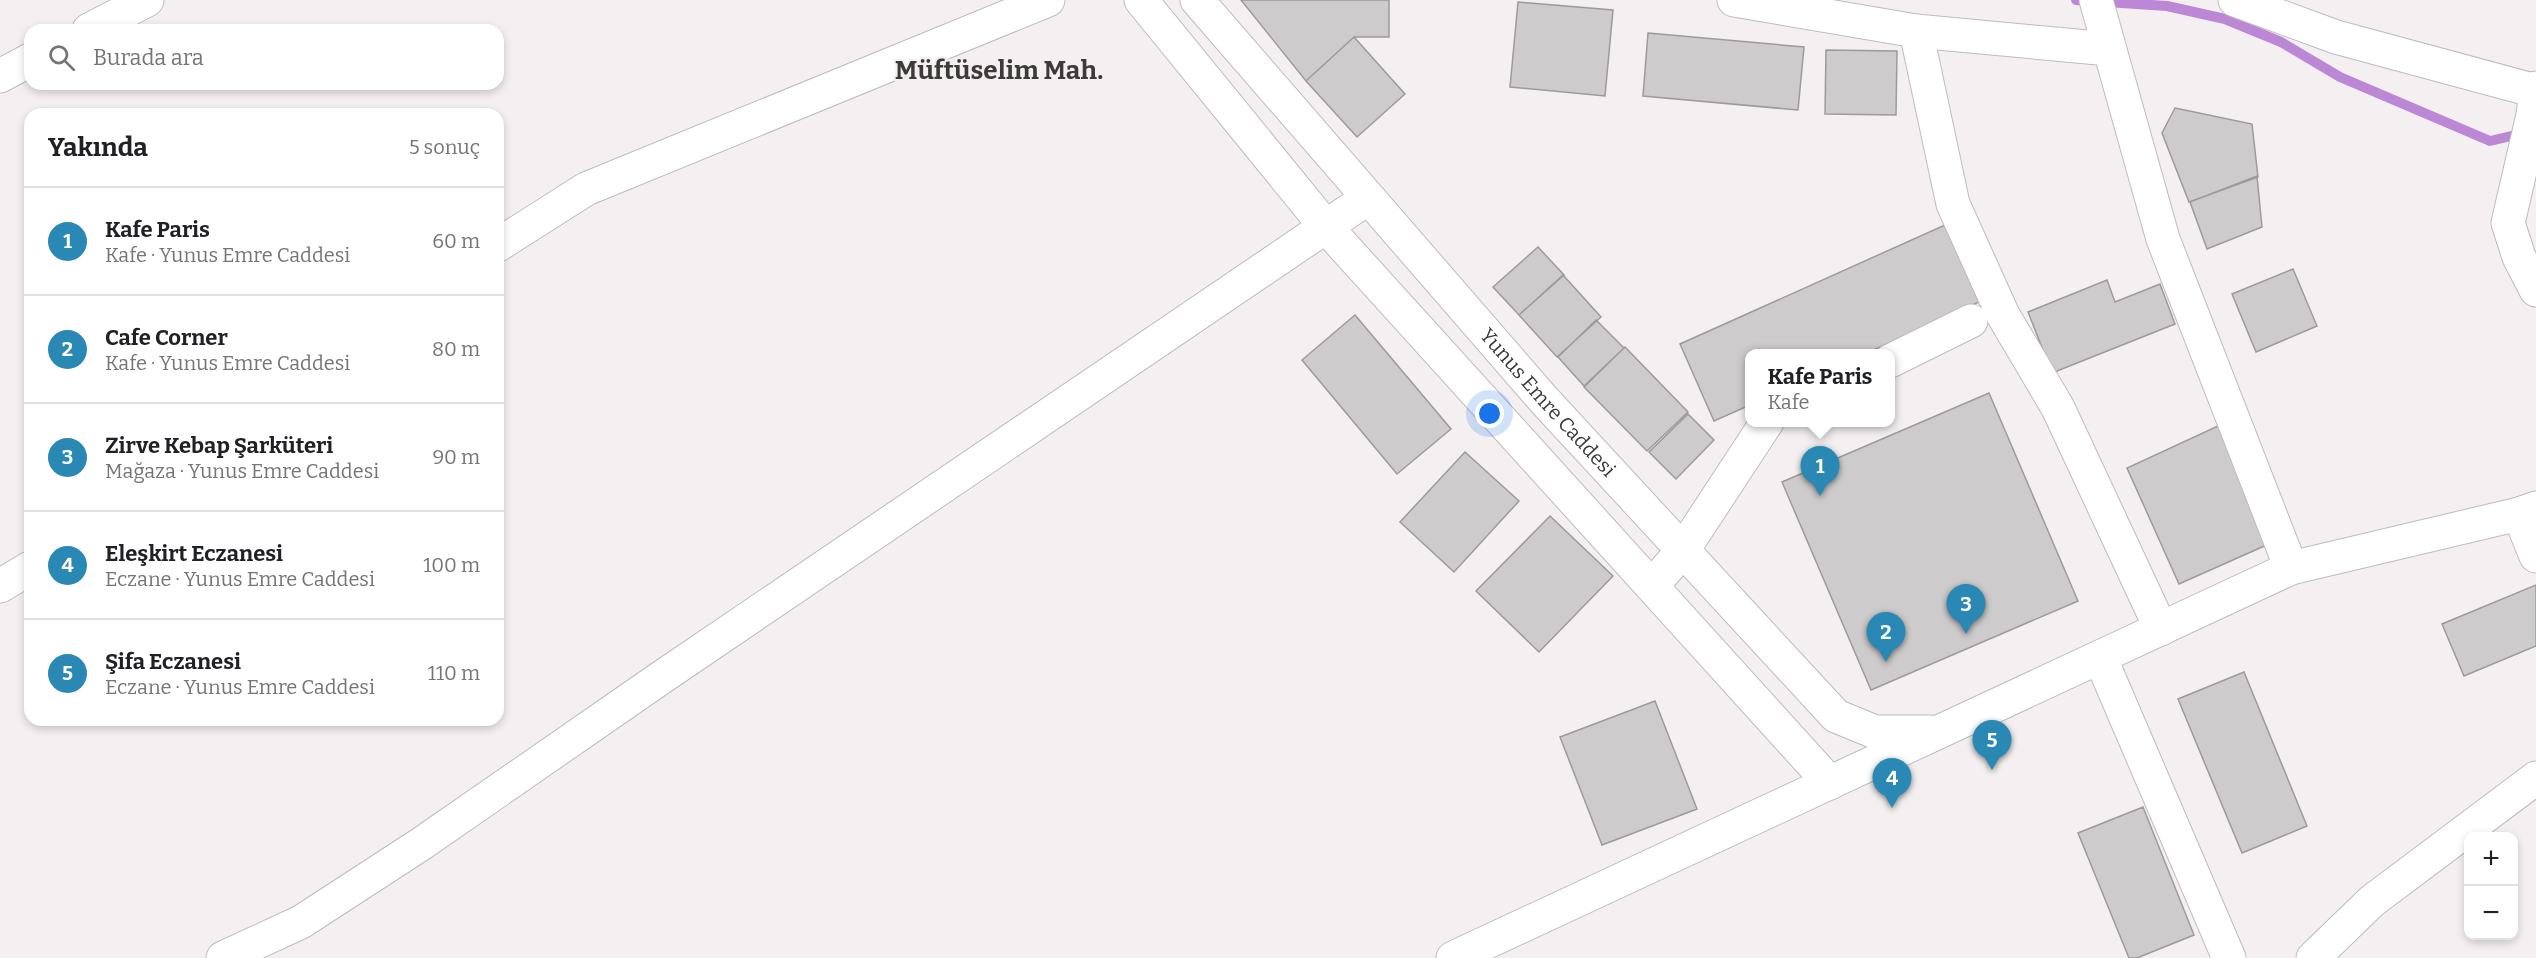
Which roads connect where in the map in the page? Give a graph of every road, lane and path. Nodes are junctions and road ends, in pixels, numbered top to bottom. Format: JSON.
{"nodes":[{"id":1,"x":147,"y":0,"type":"edge"},
{"id":2,"x":1048,"y":0,"type":"edge"},
{"id":3,"x":1141,"y":0,"type":"edge"},
{"id":4,"x":1197,"y":0,"type":"edge"},
{"id":5,"x":1734,"y":0,"type":"edge"},
{"id":6,"x":2235,"y":0,"type":"edge"},
{"id":7,"x":101,"y":24,"type":"edge"},
{"id":8,"x":2103,"y":25,"type":"edge"},
{"id":9,"x":1916,"y":31,"type":"junction"},
{"id":10,"x":24,"y":63,"type":"edge"},
{"id":11,"x":0,"y":76,"type":"edge"},
{"id":12,"x":2535,"y":96,"type":"edge"},
{"id":13,"x":1368,"y":198,"type":"junction"},
{"id":14,"x":1326,"y":227,"type":"junction"},
{"id":15,"x":504,"y":241,"type":"edge"},
{"id":16,"x":2536,"y":290,"type":"edge"},
{"id":17,"x":1971,"y":321,"type":"dead end"},
{"id":18,"x":1895,"y":359,"type":"edge"},
{"id":19,"x":1544,"y":400,"type":"junction"},
{"id":20,"x":1764,"y":427,"type":"edge"},
{"id":21,"x":1510,"y":430,"type":"junction"},
{"id":22,"x":2527,"y":511,"type":"edge"},
{"id":23,"x":1683,"y":550,"type":"junction"},
{"id":24,"x":2536,"y":556,"type":"edge"},
{"id":25,"x":2291,"y":568,"type":"junction"},
{"id":26,"x":24,"y":572,"type":"edge"},
{"id":27,"x":0,"y":586,"type":"edge"},
{"id":28,"x":1652,"y":586,"type":"junction"},
{"id":29,"x":2161,"y":629,"type":"junction"},
{"id":30,"x":2100,"y":657,"type":"junction"},
{"id":31,"x":1940,"y":732,"type":"junction"},
{"id":32,"x":2536,"y":778,"type":"edge"},
{"id":33,"x":1830,"y":783,"type":"junction"},
{"id":34,"x":223,"y":958,"type":"edge"},
{"id":35,"x":1454,"y":958,"type":"edge"},
{"id":36,"x":2229,"y":958,"type":"edge"},
{"id":37,"x":2313,"y":958,"type":"edge"}],
"edges":[{"from":1,"to":7,"type":"street"},
{"from":2,"to":15,"type":"street"},
{"from":3,"to":14,"type":"street"},
{"from":4,"to":13,"type":"street","name":"Yunus Emre Caddesi"},
{"from":5,"to":9,"type":"street"},
{"from":6,"to":12,"type":"street"},
{"from":8,"to":9,"type":"street"},
{"from":8,"to":25,"type":"street"},
{"from":9,"to":29,"type":"street"},
{"from":10,"to":11,"type":"street"},
{"from":12,"to":16,"type":"street"},
{"from":13,"to":14,"type":"street"},
{"from":13,"to":19,"type":"street","name":"Yunus Emre Caddesi"},
{"from":14,"to":21,"type":"street"},
{"from":14,"to":34,"type":"street"},
{"from":17,"to":18,"type":"street"},
{"from":19,"to":21,"type":"street"},
{"from":19,"to":23,"type":"street","name":"Yunus Emre Caddesi"},
{"from":20,"to":23,"type":"street"},
{"from":21,"to":28,"type":"street"},
{"from":22,"to":24,"type":"street"},
{"from":22,"to":25,"type":"street"},
{"from":23,"to":28,"type":"street"},
{"from":23,"to":31,"type":"street","name":"Yunus Emre Caddesi"},
{"from":25,"to":29,"type":"street"},
{"from":26,"to":27,"type":"street"},
{"from":28,"to":33,"type":"street"},
{"from":29,"to":30,"type":"street"},
{"from":30,"to":31,"type":"street"},
{"from":30,"to":36,"type":"street"},
{"from":31,"to":33,"type":"street"},
{"from":32,"to":37,"type":"street"},
{"from":33,"to":35,"type":"street"}]}
